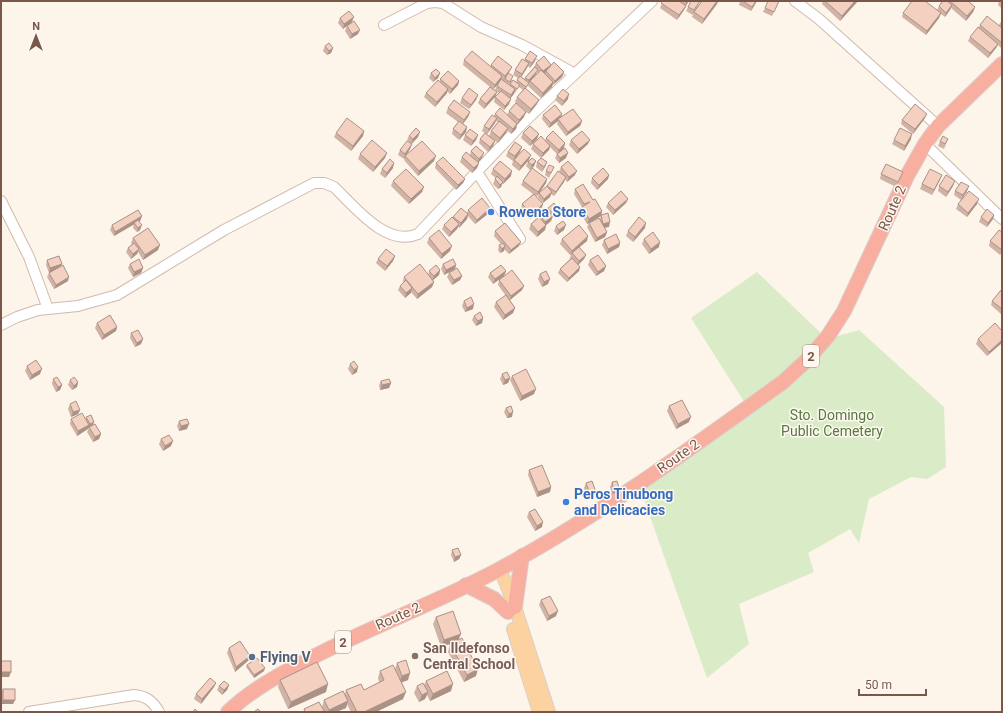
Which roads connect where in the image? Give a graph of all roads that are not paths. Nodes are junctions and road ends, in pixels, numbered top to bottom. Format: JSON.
{"nodes":[{"id":1,"x":652,"y":1,"type":"edge"},
{"id":2,"x":795,"y":1,"type":"edge"},
{"id":3,"x":384,"y":25,"type":"dead end"},
{"id":4,"x":1002,"y":64,"type":"edge"},
{"id":5,"x":575,"y":74,"type":"junction"},
{"id":6,"x":938,"y":126,"type":"junction"},
{"id":7,"x":925,"y":144,"type":"junction"},
{"id":8,"x":477,"y":172,"type":"junction"},
{"id":9,"x":1,"y":201,"type":"edge"},
{"id":10,"x":1002,"y":219,"type":"edge"},
{"id":11,"x":520,"y":239,"type":"edge"},
{"id":12,"x":48,"y":309,"type":"junction"},
{"id":13,"x":1,"y":325,"type":"edge"},
{"id":14,"x":522,"y":556,"type":"junction"},
{"id":15,"x":496,"y":571,"type":"junction"},
{"id":16,"x":466,"y":585,"type":"junction"},
{"id":17,"x":511,"y":609,"type":"junction"},
{"id":18,"x":29,"y":712,"type":"edge"},
{"id":19,"x":159,"y":712,"type":"edge"},
{"id":20,"x":228,"y":712,"type":"edge"},
{"id":21,"x":539,"y":712,"type":"edge"},
{"id":22,"x":549,"y":712,"type":"edge"}],
"edges":[{"from":1,"to":5,"type":"street"},
{"from":2,"to":6,"type":"street"},
{"from":3,"to":5,"type":"street"},
{"from":4,"to":6,"type":"highway","name":"Route 2","number":"2"},
{"from":5,"to":8,"type":"street"},
{"from":6,"to":7,"type":"highway","name":"Route 2","number":"2"},
{"from":7,"to":10,"type":"street"},
{"from":7,"to":14,"type":"highway","name":"Route 2","number":"2"},
{"from":8,"to":11,"type":"street"},
{"from":8,"to":12,"type":"street"},
{"from":9,"to":12,"type":"street"},
{"from":12,"to":13,"type":"street"},
{"from":14,"to":15,"type":"highway","name":"Route 2","number":"2"},
{"from":14,"to":17,"type":"highway"},
{"from":15,"to":16,"type":"highway","name":"Route 2","number":"2"},
{"from":15,"to":17,"type":"main road"},
{"from":16,"to":17,"type":"highway"},
{"from":16,"to":20,"type":"highway","name":"Route 2","number":"2"},
{"from":17,"to":21,"type":"main road"},
{"from":17,"to":22,"type":"main road"},
{"from":18,"to":19,"type":"street"}]}
